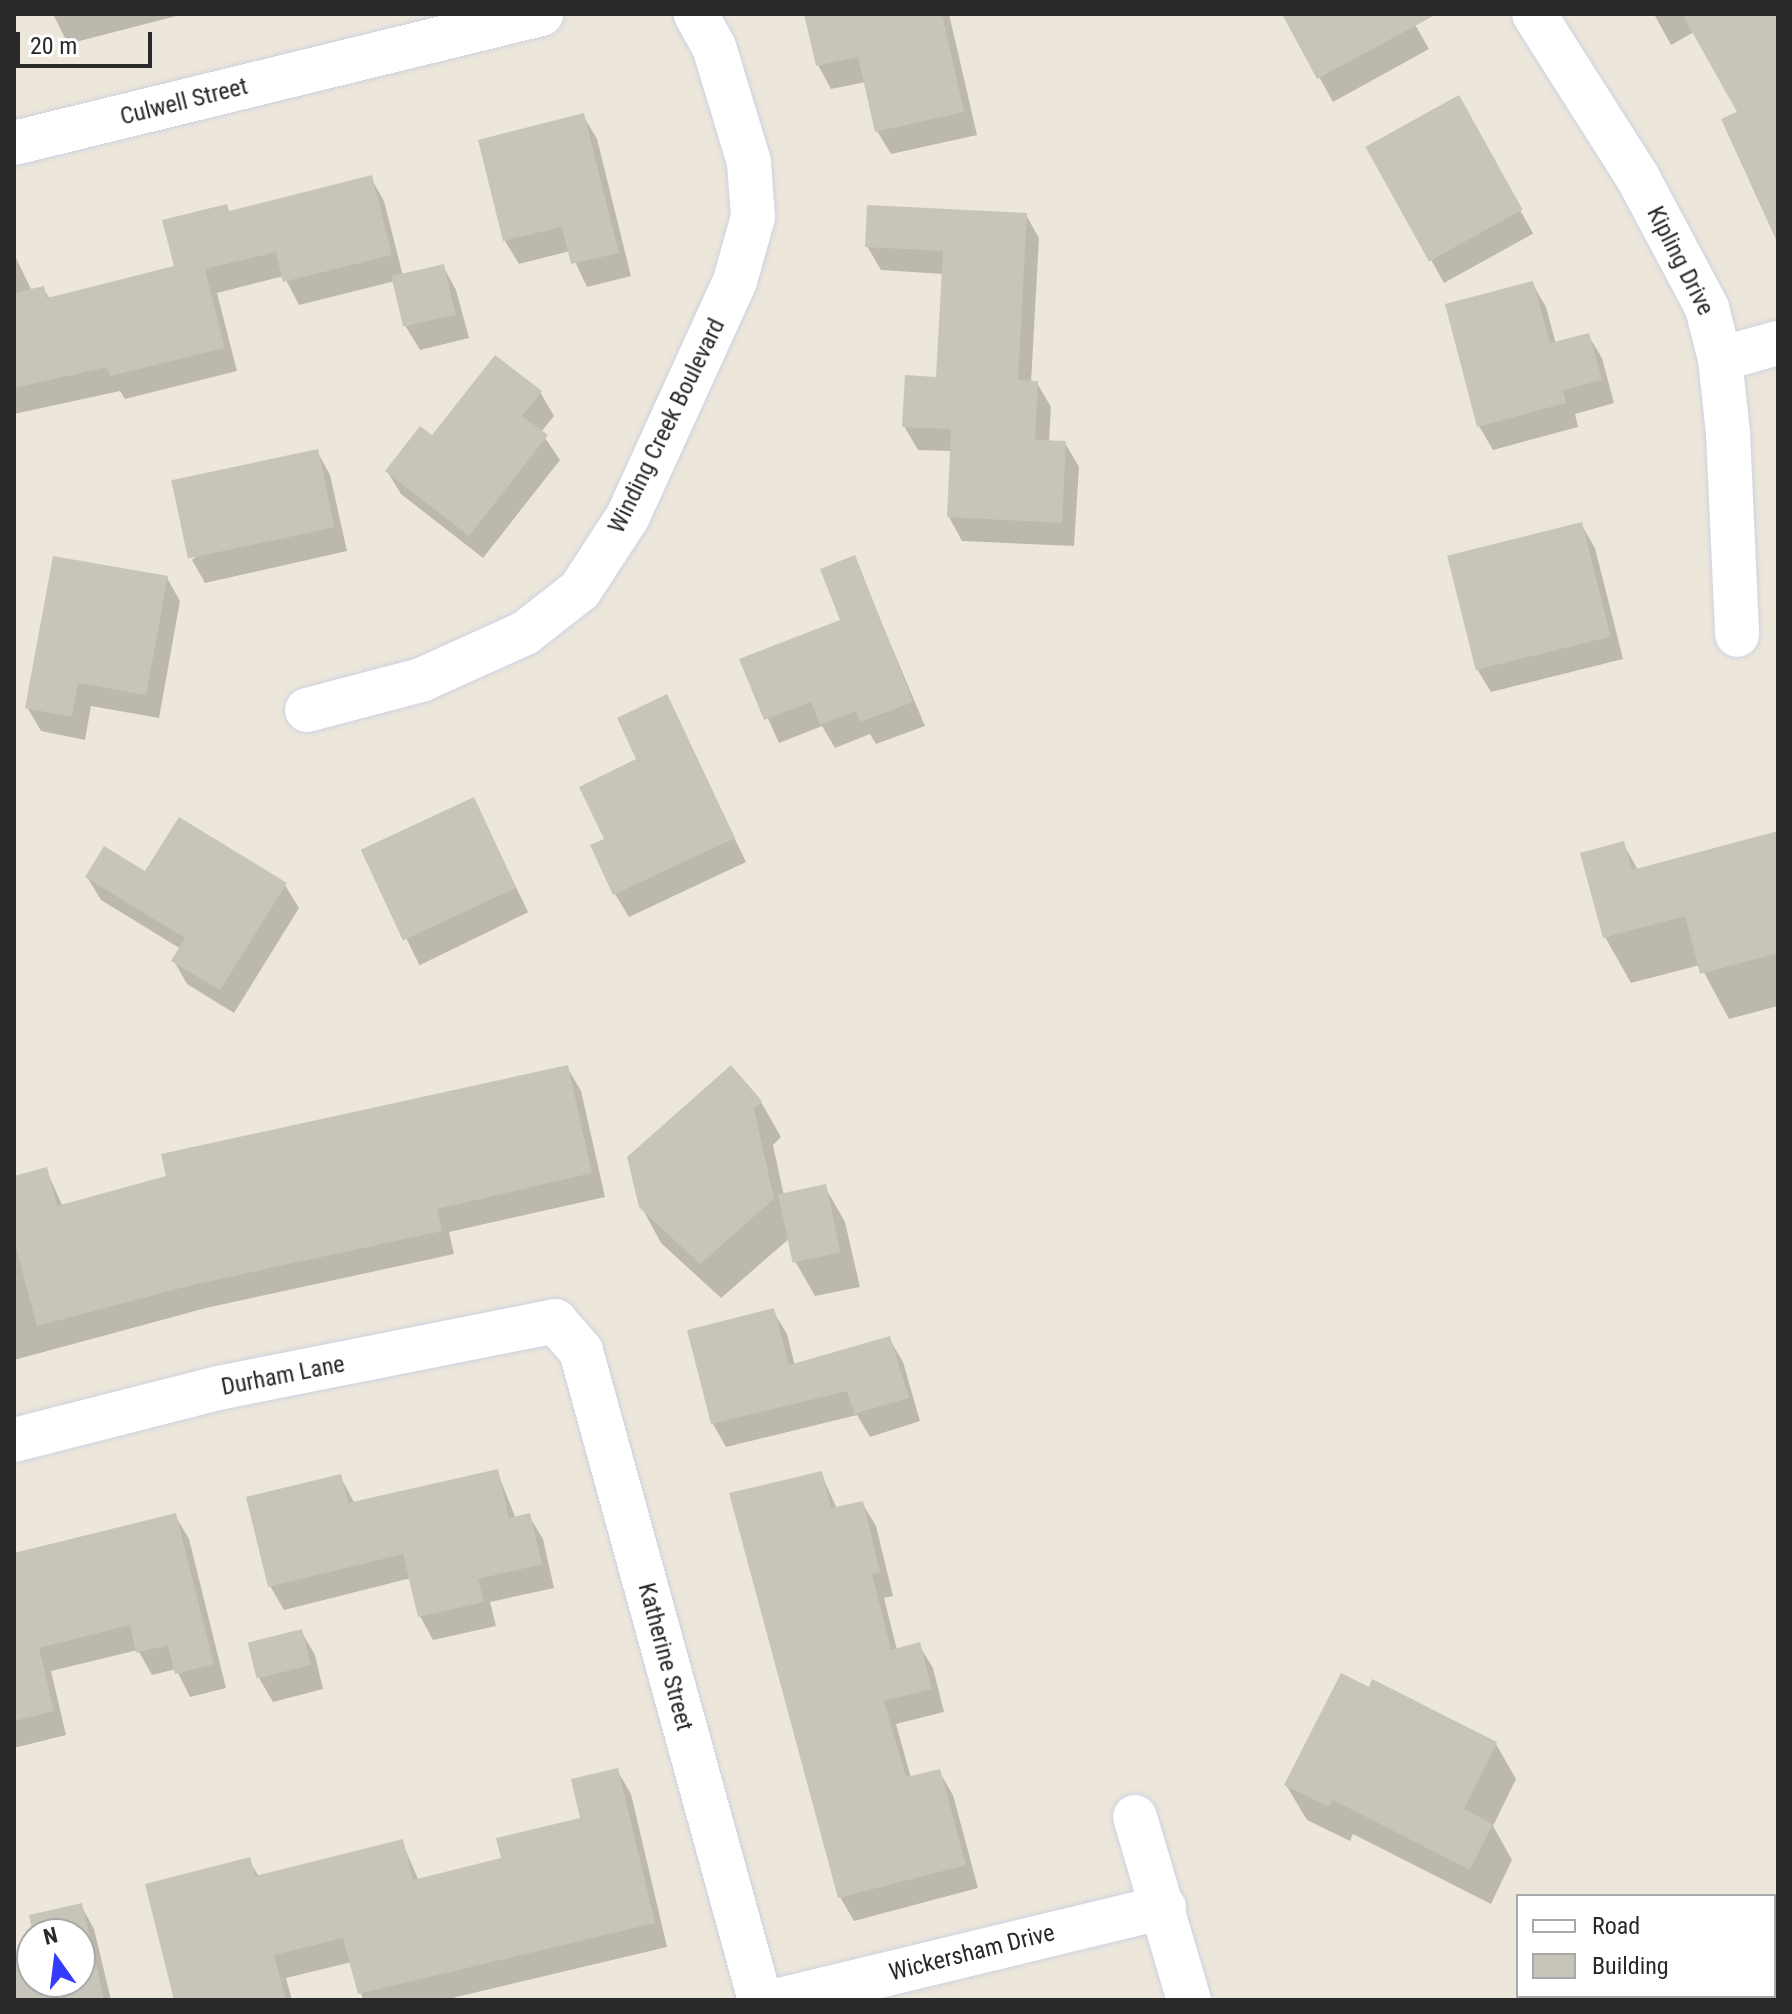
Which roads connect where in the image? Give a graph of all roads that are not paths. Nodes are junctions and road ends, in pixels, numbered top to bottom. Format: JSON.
{"nodes":[{"id":1,"x":541,"y":14,"type":"edge"},
{"id":2,"x":696,"y":14,"type":"edge"},
{"id":3,"x":1534,"y":14,"type":"edge"},
{"id":4,"x":14,"y":143,"type":"edge"},
{"id":5,"x":1778,"y":343,"type":"edge"},
{"id":6,"x":1720,"y":359,"type":"junction"},
{"id":7,"x":1737,"y":635,"type":"dead end"},
{"id":8,"x":307,"y":710,"type":"dead end"},
{"id":9,"x":555,"y":1321,"type":"joint"},
{"id":10,"x":14,"y":1440,"type":"edge"},
{"id":11,"x":1135,"y":1817,"type":"dead end"},
{"id":12,"x":1164,"y":1907,"type":"junction"},
{"id":13,"x":760,"y":2000,"type":"edge"},
{"id":14,"x":780,"y":2000,"type":"edge"},
{"id":15,"x":1189,"y":2000,"type":"edge"}],
"edges":[{"from":1,"to":4,"type":"street","name":"Culwell Street"},
{"from":2,"to":8,"type":"street","name":"Winding Creek Boulevard"},
{"from":3,"to":6,"type":"street","name":"Kipling Drive"},
{"from":5,"to":6,"type":"street"},
{"from":6,"to":7,"type":"street","name":"Kipling Drive"},
{"from":9,"to":10,"type":"street","name":"Durham Lane"},
{"from":9,"to":13,"type":"street","name":"Katherine Street"},
{"from":11,"to":12,"type":"street"},
{"from":12,"to":14,"type":"street","name":"Wickersham Drive"},
{"from":12,"to":15,"type":"street"}]}
